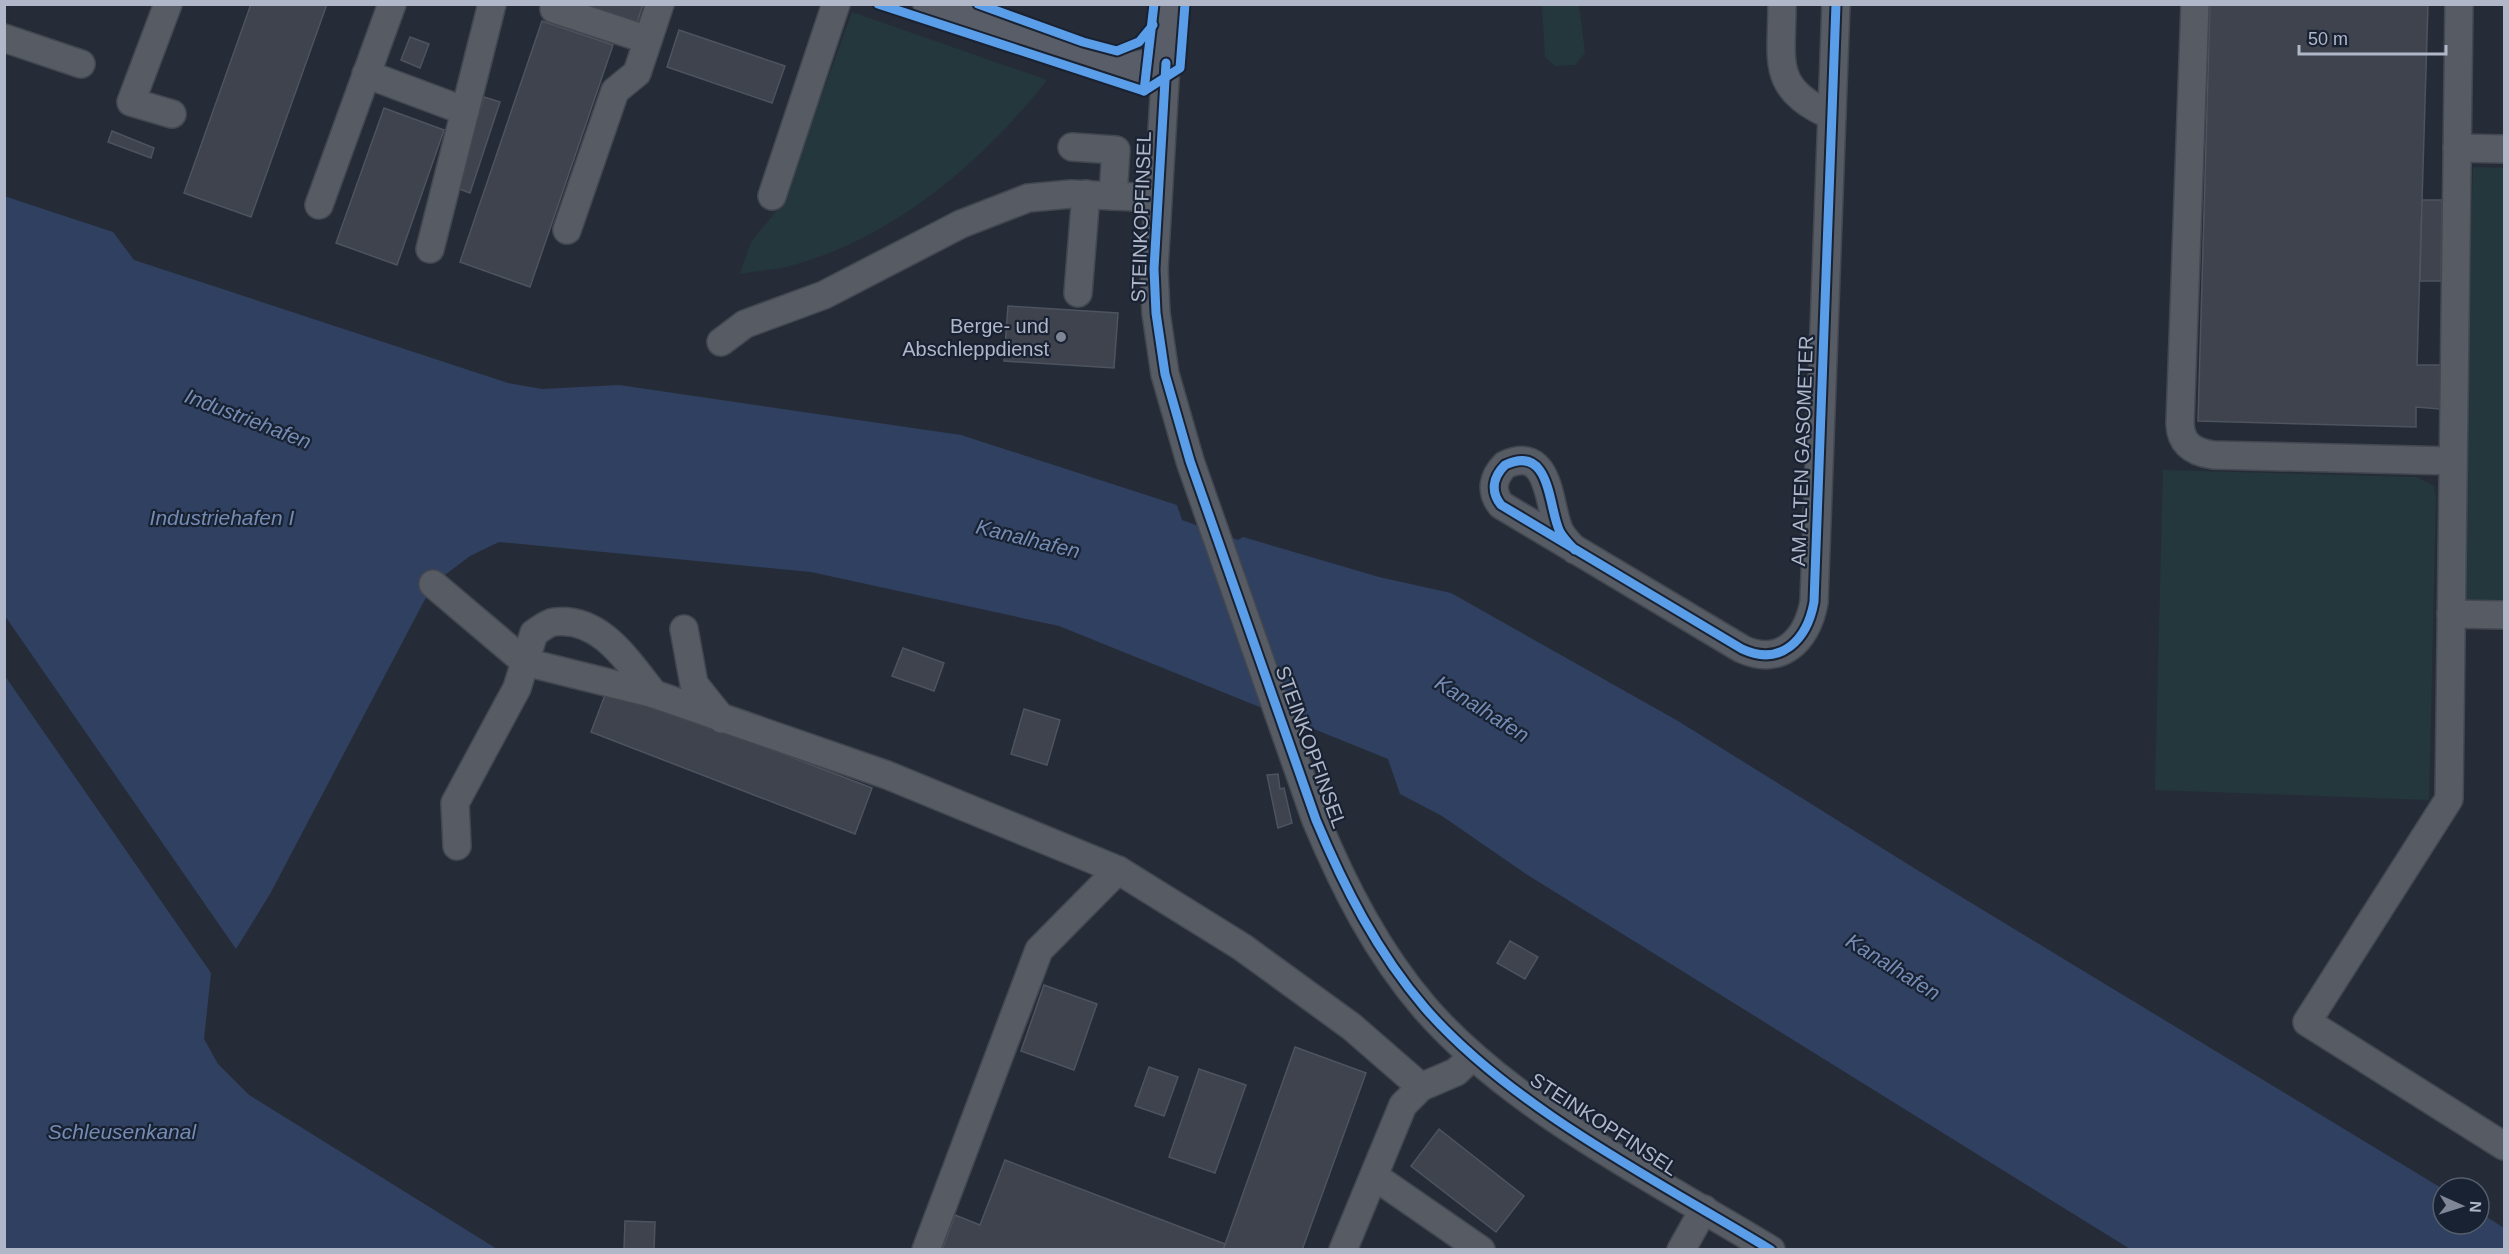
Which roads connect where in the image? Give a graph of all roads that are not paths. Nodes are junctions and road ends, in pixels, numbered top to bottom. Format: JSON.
{"nodes":[{"id":1,"x":168,"y":4,"type":"edge"},
{"id":2,"x":392,"y":4,"type":"edge"},
{"id":3,"x":492,"y":4,"type":"edge"},
{"id":4,"x":660,"y":4,"type":"edge"},
{"id":5,"x":836,"y":4,"type":"edge"},
{"id":6,"x":930,"y":4,"type":"edge"},
{"id":7,"x":1170,"y":4,"type":"edge"},
{"id":8,"x":1782,"y":4,"type":"edge"},
{"id":9,"x":1836,"y":4,"type":"edge"},
{"id":10,"x":2195,"y":4,"type":"edge"},
{"id":11,"x":2459,"y":4,"type":"edge"},
{"id":12,"x":554,"y":9,"type":"dead end"},
{"id":13,"x":4,"y":38,"type":"edge"},
{"id":14,"x":648,"y":40,"type":"junction"},
{"id":15,"x":1166,"y":63,"type":"junction"},
{"id":16,"x":81,"y":64,"type":"dead end"},
{"id":17,"x":366,"y":74,"type":"junction"},
{"id":18,"x":465,"y":111,"type":"junction"},
{"id":19,"x":172,"y":114,"type":"dead end"},
{"id":20,"x":1832,"y":116,"type":"junction"},
{"id":21,"x":1072,"y":147,"type":"dead end"},
{"id":22,"x":2457,"y":148,"type":"junction"},
{"id":23,"x":2505,"y":149,"type":"edge"},
{"id":24,"x":1086,"y":194,"type":"junction"},
{"id":25,"x":772,"y":196,"type":"dead end"},
{"id":26,"x":1113,"y":196,"type":"junction"},
{"id":27,"x":1157,"y":198,"type":"junction"},
{"id":28,"x":319,"y":204,"type":"dead end"},
{"id":29,"x":567,"y":230,"type":"dead end"},
{"id":30,"x":430,"y":249,"type":"dead end"},
{"id":31,"x":1078,"y":293,"type":"dead end"},
{"id":32,"x":721,"y":342,"type":"dead end"},
{"id":33,"x":2453,"y":461,"type":"junction"},
{"id":34,"x":1575,"y":550,"type":"dead end"},
{"id":35,"x":433,"y":584,"type":"dead end"},
{"id":36,"x":2451,"y":614,"type":"junction"},
{"id":37,"x":2505,"y":615,"type":"edge"},
{"id":38,"x":684,"y":629,"type":"dead end"},
{"id":39,"x":525,"y":662,"type":"junction"},
{"id":40,"x":654,"y":694,"type":"junction"},
{"id":41,"x":723,"y":720,"type":"junction"},
{"id":42,"x":457,"y":846,"type":"dead end"},
{"id":43,"x":1118,"y":870,"type":"junction"},
{"id":44,"x":1473,"y":1056,"type":"junction"},
{"id":45,"x":1421,"y":1087,"type":"junction"},
{"id":46,"x":2505,"y":1146,"type":"edge"},
{"id":47,"x":1374,"y":1176,"type":"junction"},
{"id":48,"x":1704,"y":1209,"type":"junction"},
{"id":49,"x":926,"y":1250,"type":"edge"},
{"id":50,"x":1343,"y":1250,"type":"edge"},
{"id":51,"x":1482,"y":1250,"type":"edge"},
{"id":52,"x":1681,"y":1250,"type":"edge"},
{"id":53,"x":1771,"y":1250,"type":"edge"}],
"edges":[{"from":1,"to":19,"type":"street"},
{"from":2,"to":17,"type":"street"},
{"from":3,"to":18,"type":"street"},
{"from":4,"to":14,"type":"street"},
{"from":5,"to":25,"type":"street"},
{"from":6,"to":15,"type":"main road"},
{"from":7,"to":15,"type":"main road"},
{"from":8,"to":20,"type":"street"},
{"from":9,"to":20,"type":"street","name":"AM ALTEN GASOMETER"},
{"from":10,"to":33,"type":"street"},
{"from":11,"to":22,"type":"street"},
{"from":12,"to":14,"type":"street"},
{"from":13,"to":16,"type":"street"},
{"from":14,"to":29,"type":"street"},
{"from":15,"to":27,"type":"street","name":"STEINKOPFINSEL"},
{"from":17,"to":18,"type":"street"},
{"from":17,"to":28,"type":"street"},
{"from":18,"to":30,"type":"street"},
{"from":20,"to":34,"type":"street","name":"AM ALTEN GASOMETER"},
{"from":21,"to":26,"type":"street"},
{"from":22,"to":23,"type":"street"},
{"from":22,"to":33,"type":"street"},
{"from":24,"to":26,"type":"street"},
{"from":24,"to":31,"type":"street"},
{"from":24,"to":32,"type":"street"},
{"from":26,"to":27,"type":"street"},
{"from":27,"to":44,"type":"street","name":"STEINKOPFINSEL"},
{"from":33,"to":36,"type":"street"},
{"from":35,"to":39,"type":"street"},
{"from":36,"to":37,"type":"street"},
{"from":36,"to":46,"type":"street"},
{"from":38,"to":41,"type":"street"},
{"from":39,"to":40,"type":"street"},
{"from":39,"to":40,"type":"street"},
{"from":39,"to":42,"type":"street"},
{"from":40,"to":41,"type":"street"},
{"from":41,"to":43,"type":"street"},
{"from":43,"to":45,"type":"street"},
{"from":43,"to":49,"type":"street"},
{"from":44,"to":45,"type":"street"},
{"from":44,"to":48,"type":"street","name":"STEINKOPFINSEL"},
{"from":45,"to":47,"type":"street"},
{"from":47,"to":50,"type":"street"},
{"from":47,"to":51,"type":"street"},
{"from":48,"to":52,"type":"street"},
{"from":48,"to":53,"type":"street","name":"STEINKOPFINSEL"}]}
